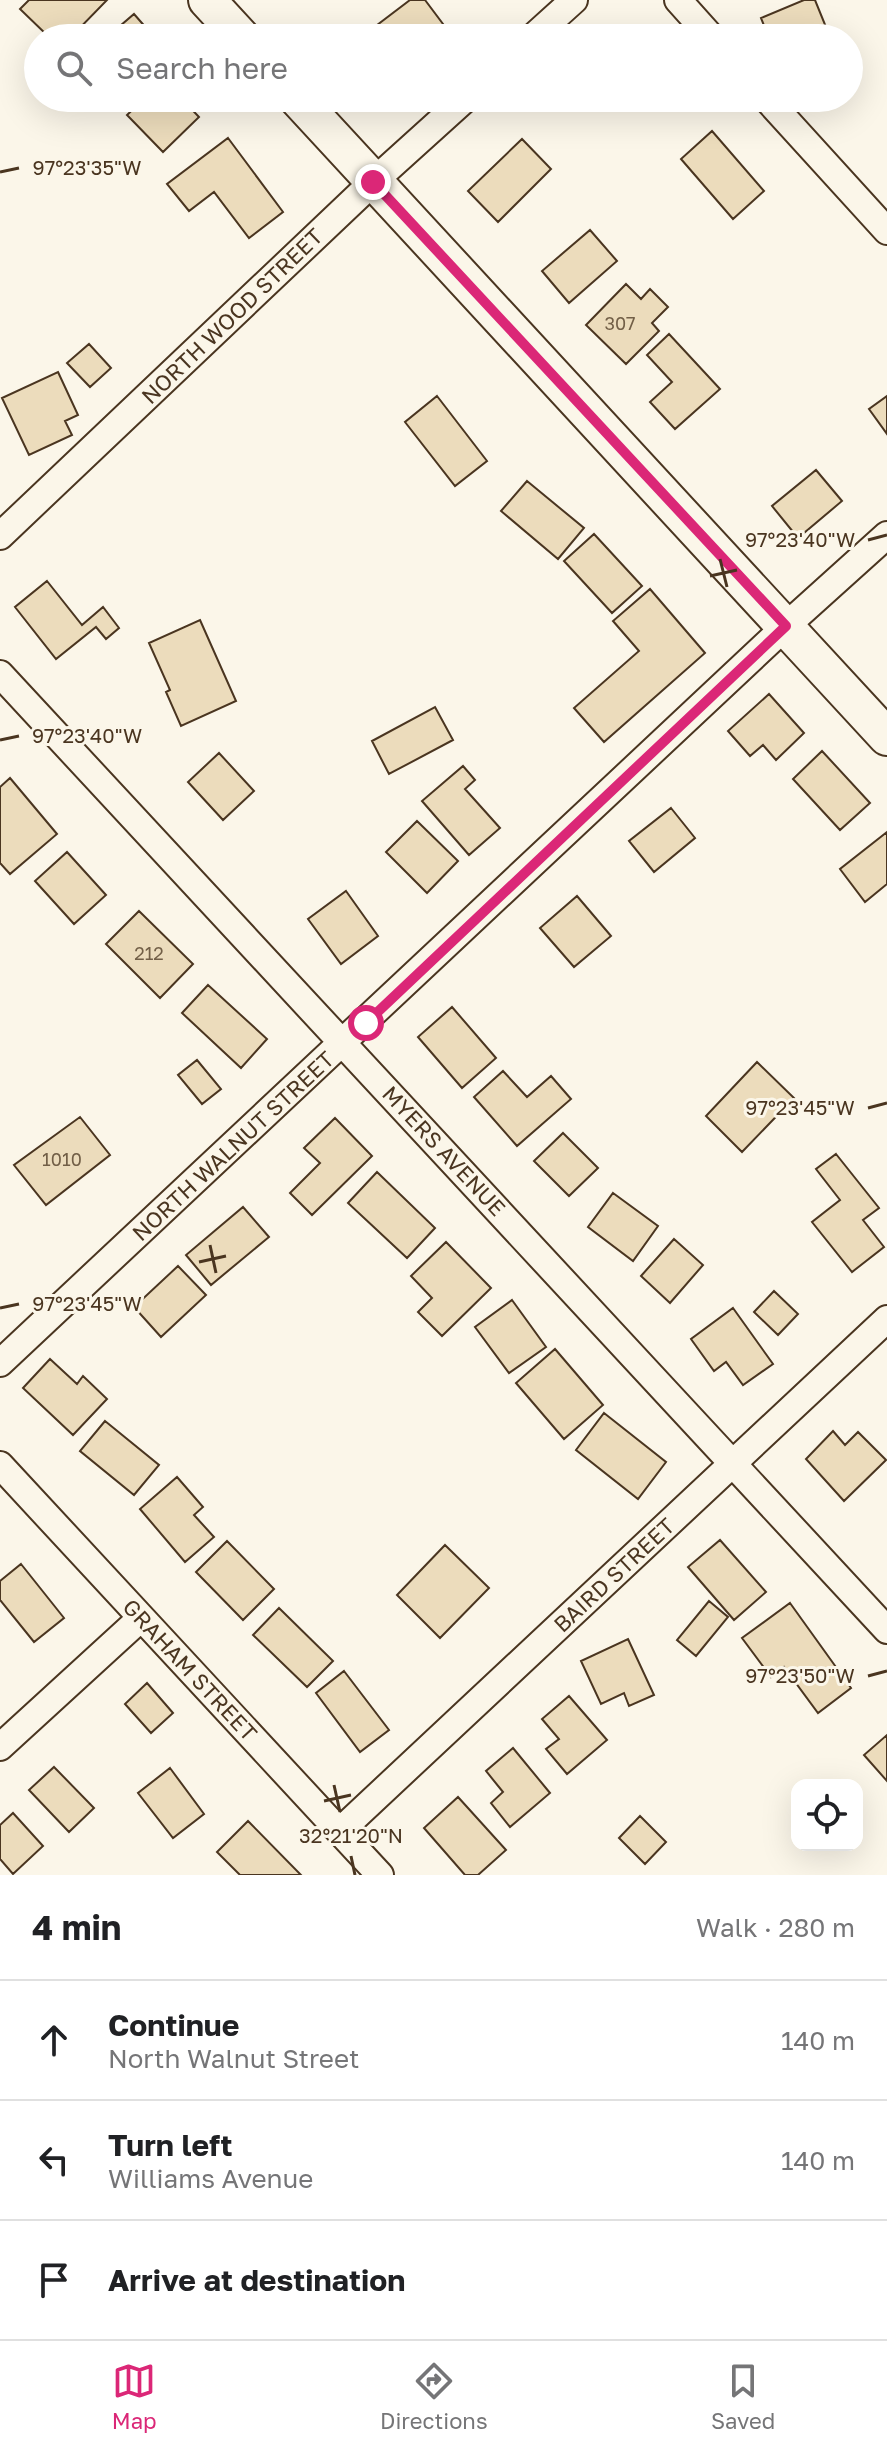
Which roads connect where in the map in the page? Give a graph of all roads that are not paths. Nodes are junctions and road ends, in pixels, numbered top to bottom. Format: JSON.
{"nodes":[{"id":1,"x":207,"y":0,"type":"edge"},
{"id":2,"x":574,"y":0,"type":"edge"},
{"id":3,"x":678,"y":0,"type":"edge"},
{"id":4,"x":229,"y":24,"type":"edge"},
{"id":5,"x":547,"y":24,"type":"edge"},
{"id":6,"x":699,"y":24,"type":"edge"},
{"id":7,"x":310,"y":112,"type":"edge"},
{"id":8,"x":450,"y":112,"type":"edge"},
{"id":9,"x":779,"y":112,"type":"edge"},
{"id":10,"x":373,"y":182,"type":"junction"},
{"id":11,"x":887,"y":231,"type":"edge"},
{"id":12,"x":887,"y":535,"type":"edge"},
{"id":13,"x":0,"y":536,"type":"edge"},
{"id":14,"x":786,"y":626,"type":"junction"},
{"id":15,"x":0,"y":674,"type":"edge"},
{"id":16,"x":887,"y":737,"type":"edge"},
{"id":17,"x":344,"y":1043,"type":"junction"},
{"id":18,"x":887,"y":1319,"type":"edge"},
{"id":19,"x":0,"y":1363,"type":"edge"},
{"id":20,"x":733,"y":1464,"type":"junction"},
{"id":21,"x":0,"y":1465,"type":"edge"},
{"id":22,"x":141,"y":1618,"type":"junction"},
{"id":23,"x":887,"y":1630,"type":"edge"},
{"id":24,"x":0,"y":1747,"type":"edge"},
{"id":25,"x":340,"y":1831,"type":"junction"},
{"id":26,"x":380,"y":1875,"type":"edge"}],
"edges":[{"from":1,"to":4,"type":"street"},
{"from":2,"to":5,"type":"street"},
{"from":3,"to":6,"type":"street"},
{"from":7,"to":10,"type":"street"},
{"from":8,"to":10,"type":"street","name":"NORTH WOOD STREET"},
{"from":9,"to":11,"type":"street"},
{"from":10,"to":13,"type":"street","name":"NORTH WOOD STREET"},
{"from":10,"to":14,"type":"street"},
{"from":12,"to":14,"type":"street","name":"NORTH WALNUT STREET"},
{"from":14,"to":16,"type":"street"},
{"from":14,"to":17,"type":"street","name":"NORTH WALNUT STREET"},
{"from":15,"to":17,"type":"street","name":"MYERS AVENUE"},
{"from":17,"to":19,"type":"street","name":"NORTH WALNUT STREET"},
{"from":17,"to":20,"type":"street","name":"MYERS AVENUE"},
{"from":18,"to":20,"type":"street","name":"BAIRD STREET"},
{"from":20,"to":23,"type":"street","name":"MYERS AVENUE"},
{"from":20,"to":25,"type":"street","name":"BAIRD STREET"},
{"from":21,"to":22,"type":"street","name":"GRAHAM STREET"},
{"from":22,"to":24,"type":"street"},
{"from":22,"to":25,"type":"street","name":"GRAHAM STREET"},
{"from":25,"to":26,"type":"street","name":"GRAHAM STREET"}]}
